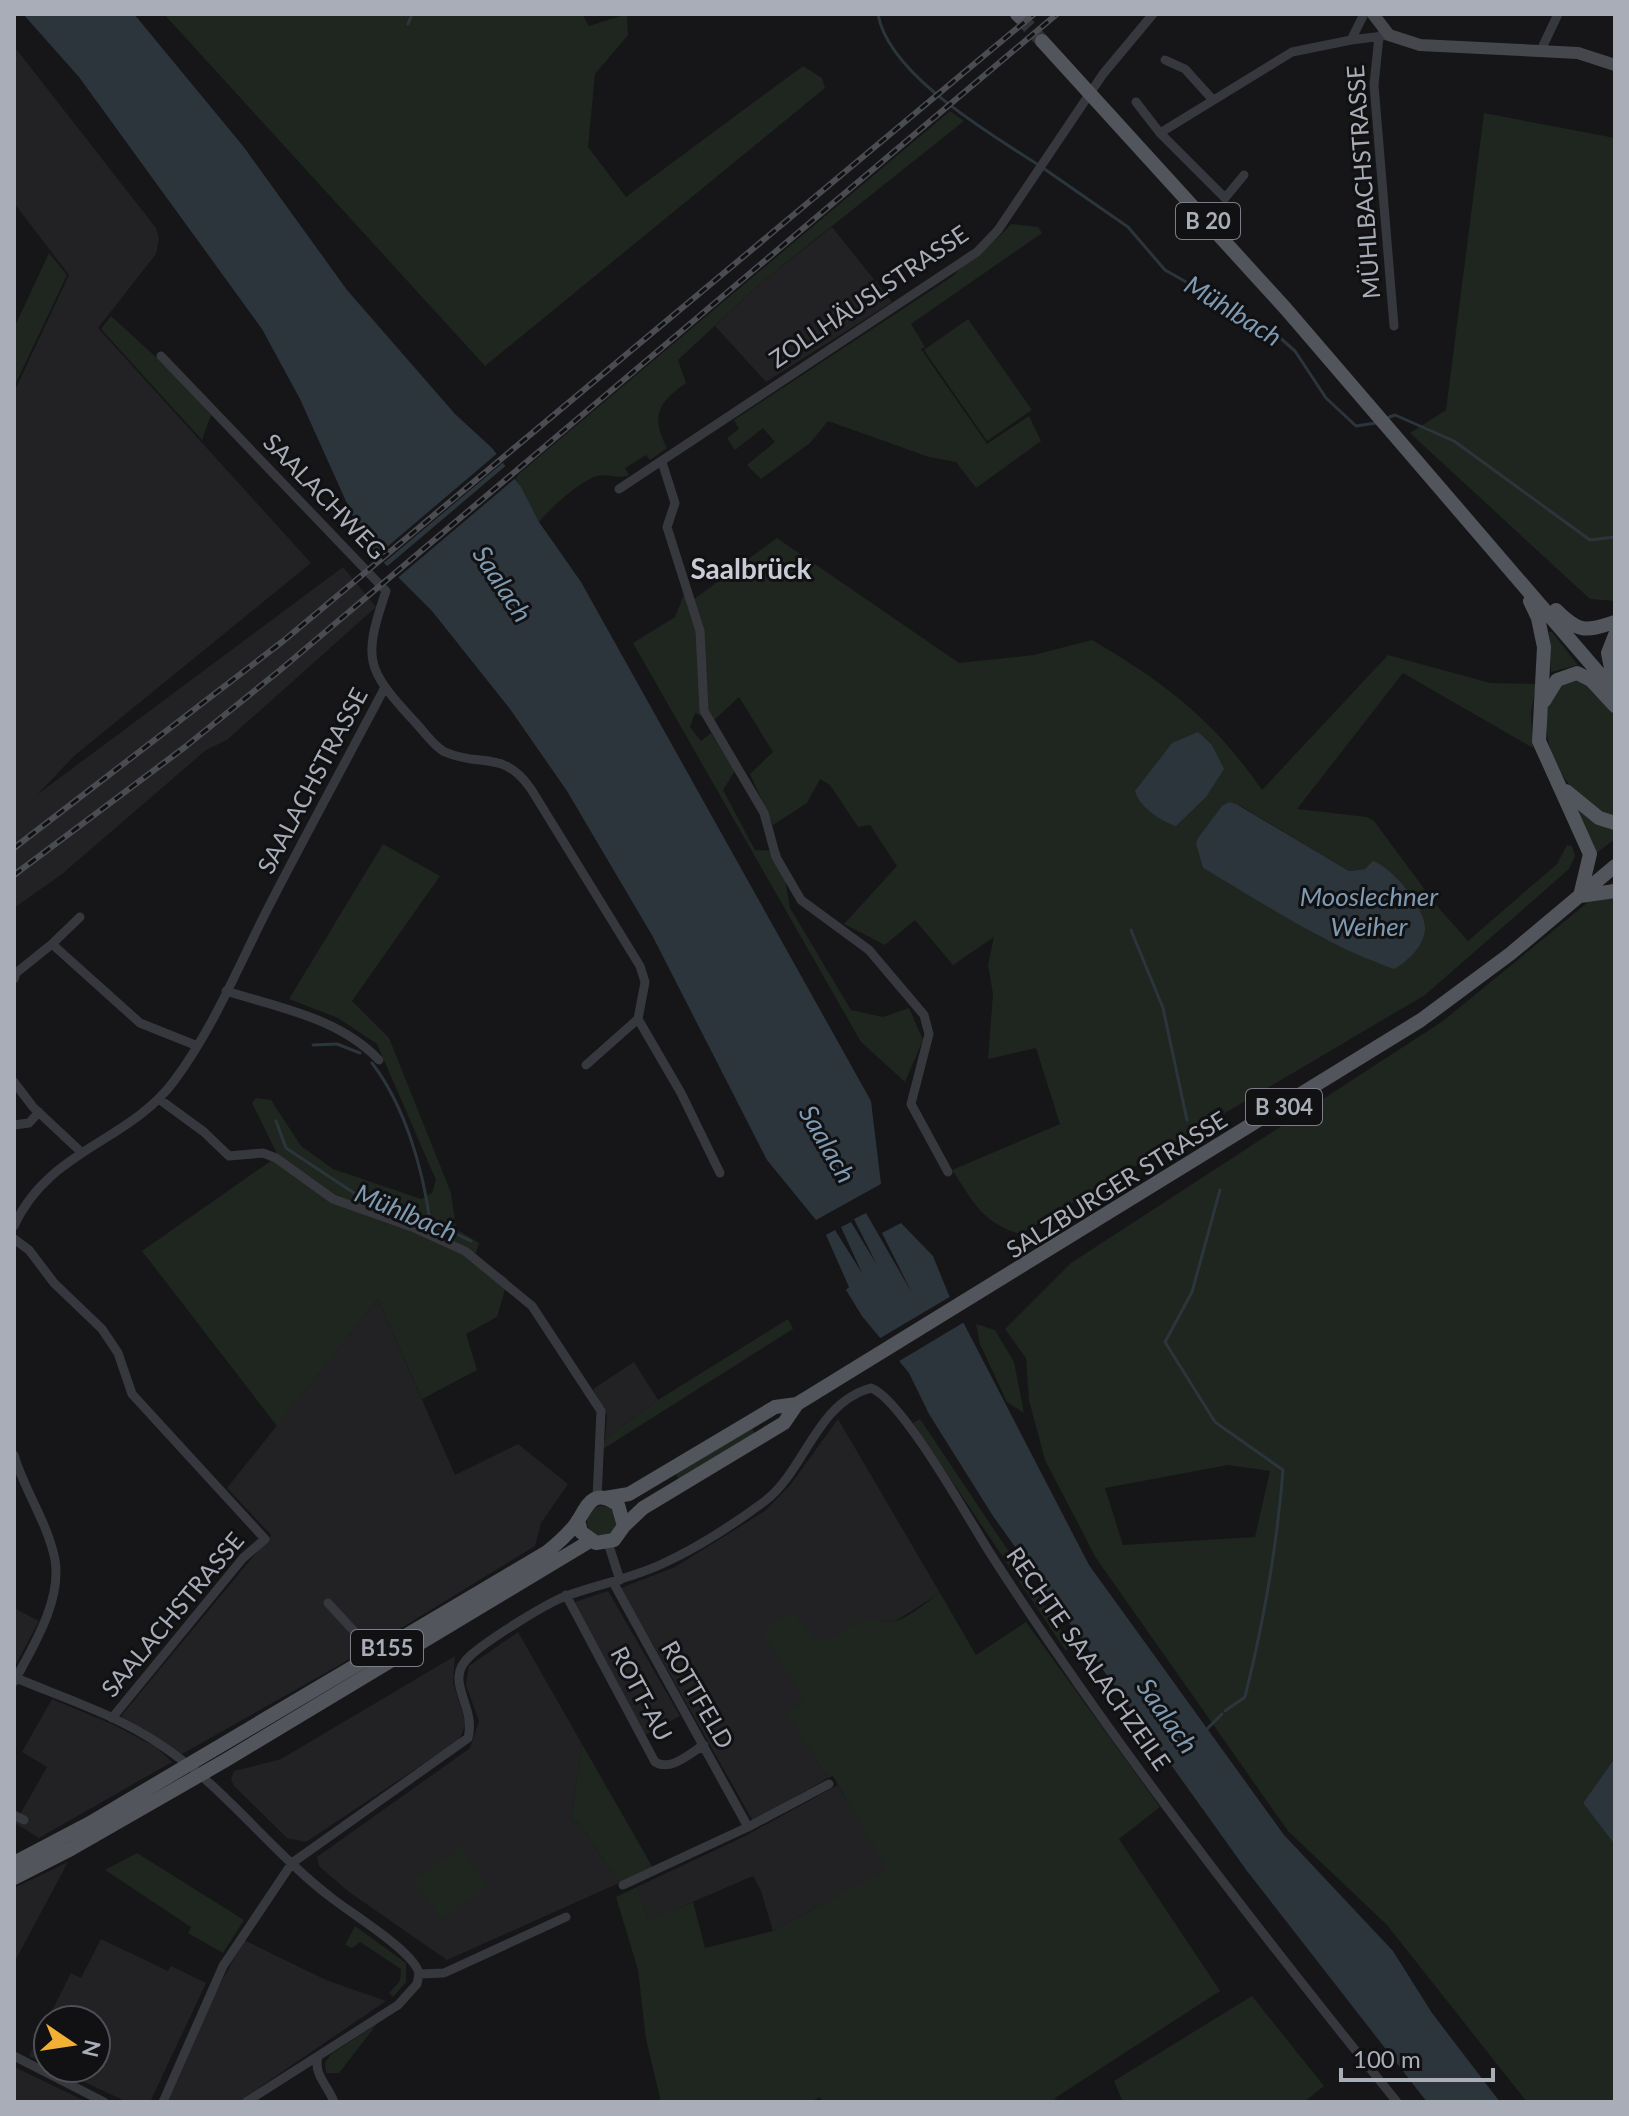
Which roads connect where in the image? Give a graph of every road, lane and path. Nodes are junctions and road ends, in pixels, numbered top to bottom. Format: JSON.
{"nodes":[{"id":1,"x":1153,"y":14,"type":"edge"},
{"id":2,"x":1364,"y":14,"type":"edge"},
{"id":3,"x":1373,"y":14,"type":"edge"},
{"id":4,"x":1558,"y":14,"type":"edge"},
{"id":5,"x":1384,"y":36,"type":"junction"},
{"id":6,"x":1351,"y":40,"type":"junction"},
{"id":7,"x":1042,"y":41,"type":"tunnel mouth"},
{"id":8,"x":1541,"y":50,"type":"junction"},
{"id":9,"x":1165,"y":60,"type":"dead end"},
{"id":10,"x":1615,"y":65,"type":"edge"},
{"id":11,"x":1213,"y":100,"type":"junction"},
{"id":12,"x":1136,"y":102,"type":"dead end"},
{"id":13,"x":1160,"y":133,"type":"junction"},
{"id":14,"x":1244,"y":175,"type":"dead end"},
{"id":15,"x":1394,"y":326,"type":"dead end"},
{"id":16,"x":161,"y":356,"type":"dead end"},
{"id":17,"x":662,"y":462,"type":"junction"},
{"id":18,"x":619,"y":489,"type":"dead end"},
{"id":19,"x":1527,"y":589,"type":"junction"},
{"id":20,"x":1615,"y":622,"type":"edge"},
{"id":21,"x":1615,"y":635,"type":"edge"},
{"id":22,"x":384,"y":689,"type":"junction"},
{"id":23,"x":1615,"y":691,"type":"edge"},
{"id":24,"x":1615,"y":706,"type":"edge"},
{"id":25,"x":1538,"y":717,"type":"junction"},
{"id":26,"x":1563,"y":789,"type":"junction"},
{"id":27,"x":1615,"y":823,"type":"edge"},
{"id":28,"x":1615,"y":866,"type":"edge"},
{"id":29,"x":1615,"y":891,"type":"edge"},
{"id":30,"x":1580,"y":896,"type":"junction"},
{"id":31,"x":80,"y":917,"type":"dead end"},
{"id":32,"x":52,"y":944,"type":"junction"},
{"id":33,"x":14,"y":979,"type":"edge"},
{"id":34,"x":225,"y":994,"type":"junction"},
{"id":35,"x":638,"y":1019,"type":"junction"},
{"id":36,"x":195,"y":1045,"type":"junction"},
{"id":37,"x":379,"y":1060,"type":"dead end"},
{"id":38,"x":586,"y":1065,"type":"dead end"},
{"id":39,"x":14,"y":1082,"type":"edge"},
{"id":40,"x":159,"y":1099,"type":"junction"},
{"id":41,"x":39,"y":1112,"type":"junction"},
{"id":42,"x":14,"y":1125,"type":"edge"},
{"id":43,"x":80,"y":1151,"type":"junction"},
{"id":44,"x":948,"y":1172,"type":"dead end"},
{"id":45,"x":720,"y":1173,"type":"dead end"},
{"id":46,"x":15,"y":1220,"type":"edge"},
{"id":47,"x":14,"y":1239,"type":"edge"},
{"id":48,"x":797,"y":1404,"type":"junction"},
{"id":49,"x":14,"y":1455,"type":"edge"},
{"id":50,"x":601,"y":1498,"type":"junction"},
{"id":51,"x":578,"y":1520,"type":"junction"},
{"id":52,"x":624,"y":1526,"type":"junction"},
{"id":53,"x":590,"y":1541,"type":"junction"},
{"id":54,"x":608,"y":1543,"type":"junction"},
{"id":55,"x":617,"y":1581,"type":"junction"},
{"id":56,"x":566,"y":1595,"type":"junction"},
{"id":57,"x":328,"y":1603,"type":"dead end"},
{"id":58,"x":376,"y":1655,"type":"junction"},
{"id":59,"x":15,"y":1680,"type":"edge"},
{"id":60,"x":112,"y":1718,"type":"junction"},
{"id":61,"x":704,"y":1745,"type":"junction"},
{"id":62,"x":187,"y":1765,"type":"junction"},
{"id":63,"x":200,"y":1774,"type":"junction"},
{"id":64,"x":829,"y":1784,"type":"dead end"},
{"id":65,"x":14,"y":1815,"type":"edge"},
{"id":66,"x":24,"y":1820,"type":"dead end"},
{"id":67,"x":748,"y":1827,"type":"junction"},
{"id":68,"x":14,"y":1863,"type":"edge"},
{"id":69,"x":292,"y":1863,"type":"junction"},
{"id":70,"x":14,"y":1878,"type":"edge"},
{"id":71,"x":623,"y":1885,"type":"dead end"},
{"id":72,"x":566,"y":1917,"type":"dead end"},
{"id":73,"x":419,"y":1974,"type":"junction"},
{"id":74,"x":14,"y":2056,"type":"edge"},
{"id":75,"x":318,"y":2056,"type":"junction"},
{"id":76,"x":104,"y":2102,"type":"edge"},
{"id":77,"x":163,"y":2102,"type":"edge"},
{"id":78,"x":246,"y":2102,"type":"edge"},
{"id":79,"x":334,"y":2102,"type":"edge"},
{"id":80,"x":1397,"y":2102,"type":"edge"}],
"edges":[{"from":1,"to":17,"type":"street","name":"ZOLLHÄUSLSTRASSE"},
{"from":2,"to":6,"type":"street"},
{"from":3,"to":5,"type":"street"},
{"from":4,"to":8,"type":"street"},
{"from":5,"to":6,"type":"street"},
{"from":5,"to":8,"type":"street"},
{"from":5,"to":15,"type":"street","name":"MÜHLBACHSTRASSE"},
{"from":6,"to":11,"type":"street"},
{"from":7,"to":19,"type":"main road","number":"B 20"},
{"from":8,"to":10,"type":"street"},
{"from":9,"to":11,"type":"street"},
{"from":11,"to":13,"type":"street"},
{"from":12,"to":13,"type":"street"},
{"from":13,"to":14,"type":"street"},
{"from":16,"to":22,"type":"street","name":"SAALACHWEG"},
{"from":17,"to":18,"type":"street","name":"ZOLLHÄUSLSTRASSE"},
{"from":17,"to":44,"type":"street"},
{"from":19,"to":20,"type":"main road"},
{"from":19,"to":23,"type":"main road"},
{"from":19,"to":25,"type":"main road"},
{"from":21,"to":23,"type":"main road"},
{"from":22,"to":34,"type":"street","name":"SAALACHSTRASSE"},
{"from":22,"to":35,"type":"street","name":"SAALACHSTRASSE"},
{"from":24,"to":25,"type":"main road"},
{"from":25,"to":26,"type":"main road"},
{"from":26,"to":27,"type":"main road"},
{"from":26,"to":30,"type":"main road"},
{"from":28,"to":30,"type":"main road","number":"B 304"},
{"from":29,"to":30,"type":"main road"},
{"from":30,"to":48,"type":"main road","name":"SALZBURGER STRASSE","number":"B 304"},
{"from":31,"to":32,"type":"street"},
{"from":32,"to":33,"type":"street"},
{"from":32,"to":36,"type":"street"},
{"from":34,"to":36,"type":"street","name":"SAALACHSTRASSE"},
{"from":34,"to":37,"type":"street"},
{"from":35,"to":38,"type":"street"},
{"from":35,"to":45,"type":"street"},
{"from":36,"to":40,"type":"street","name":"SAALACHSTRASSE"},
{"from":39,"to":41,"type":"street"},
{"from":40,"to":43,"type":"street","name":"SAALACHSTRASSE"},
{"from":40,"to":50,"type":"street"},
{"from":41,"to":42,"type":"street"},
{"from":41,"to":43,"type":"street"},
{"from":43,"to":46,"type":"street","name":"SAALACHSTRASSE"},
{"from":47,"to":60,"type":"street","name":"SAALACHSTRASSE"},
{"from":48,"to":50,"type":"main road"},
{"from":48,"to":52,"type":"main road"},
{"from":49,"to":59,"type":"street","name":"SAALACHSTRASSE"},
{"from":50,"to":51,"type":"main road"},
{"from":50,"to":52,"type":"main road"},
{"from":51,"to":53,"type":"main road"},
{"from":51,"to":58,"type":"main road","number":"B155"},
{"from":52,"to":54,"type":"main road"},
{"from":53,"to":54,"type":"main road"},
{"from":53,"to":63,"type":"main road","number":"B155"},
{"from":54,"to":55,"type":"street","name":"ROTTFELD"},
{"from":55,"to":56,"type":"street","name":"RECHTE SAALACHZEILE"},
{"from":55,"to":61,"type":"street","name":"ROTTFELD"},
{"from":55,"to":80,"type":"street","name":"RECHTE SAALACHZEILE"},
{"from":56,"to":61,"type":"street","name":"ROTT-AU"},
{"from":56,"to":69,"type":"street","name":"RECHTE SAALACHZEILE"},
{"from":57,"to":58,"type":"street"},
{"from":58,"to":62,"type":"main road","number":"B155"},
{"from":59,"to":60,"type":"street","name":"SAALACHSTRASSE"},
{"from":60,"to":62,"type":"street","name":"SAALACHSTRASSE"},
{"from":61,"to":67,"type":"street","name":"ROTTFELD"},
{"from":62,"to":63,"type":"street","name":"SAALACHSTRASSE"},
{"from":62,"to":68,"type":"main road","number":"B155"},
{"from":63,"to":69,"type":"street","name":"SAALACHSTRASSE"},
{"from":63,"to":70,"type":"main road","number":"B155"},
{"from":64,"to":67,"type":"street"},
{"from":65,"to":66,"type":"street"},
{"from":67,"to":71,"type":"street"},
{"from":69,"to":73,"type":"street","name":"SAALACHSTRASSE"},
{"from":69,"to":77,"type":"street"},
{"from":72,"to":73,"type":"street"},
{"from":73,"to":75,"type":"street"},
{"from":74,"to":76,"type":"street"},
{"from":75,"to":78,"type":"street"},
{"from":75,"to":79,"type":"street"}]}
